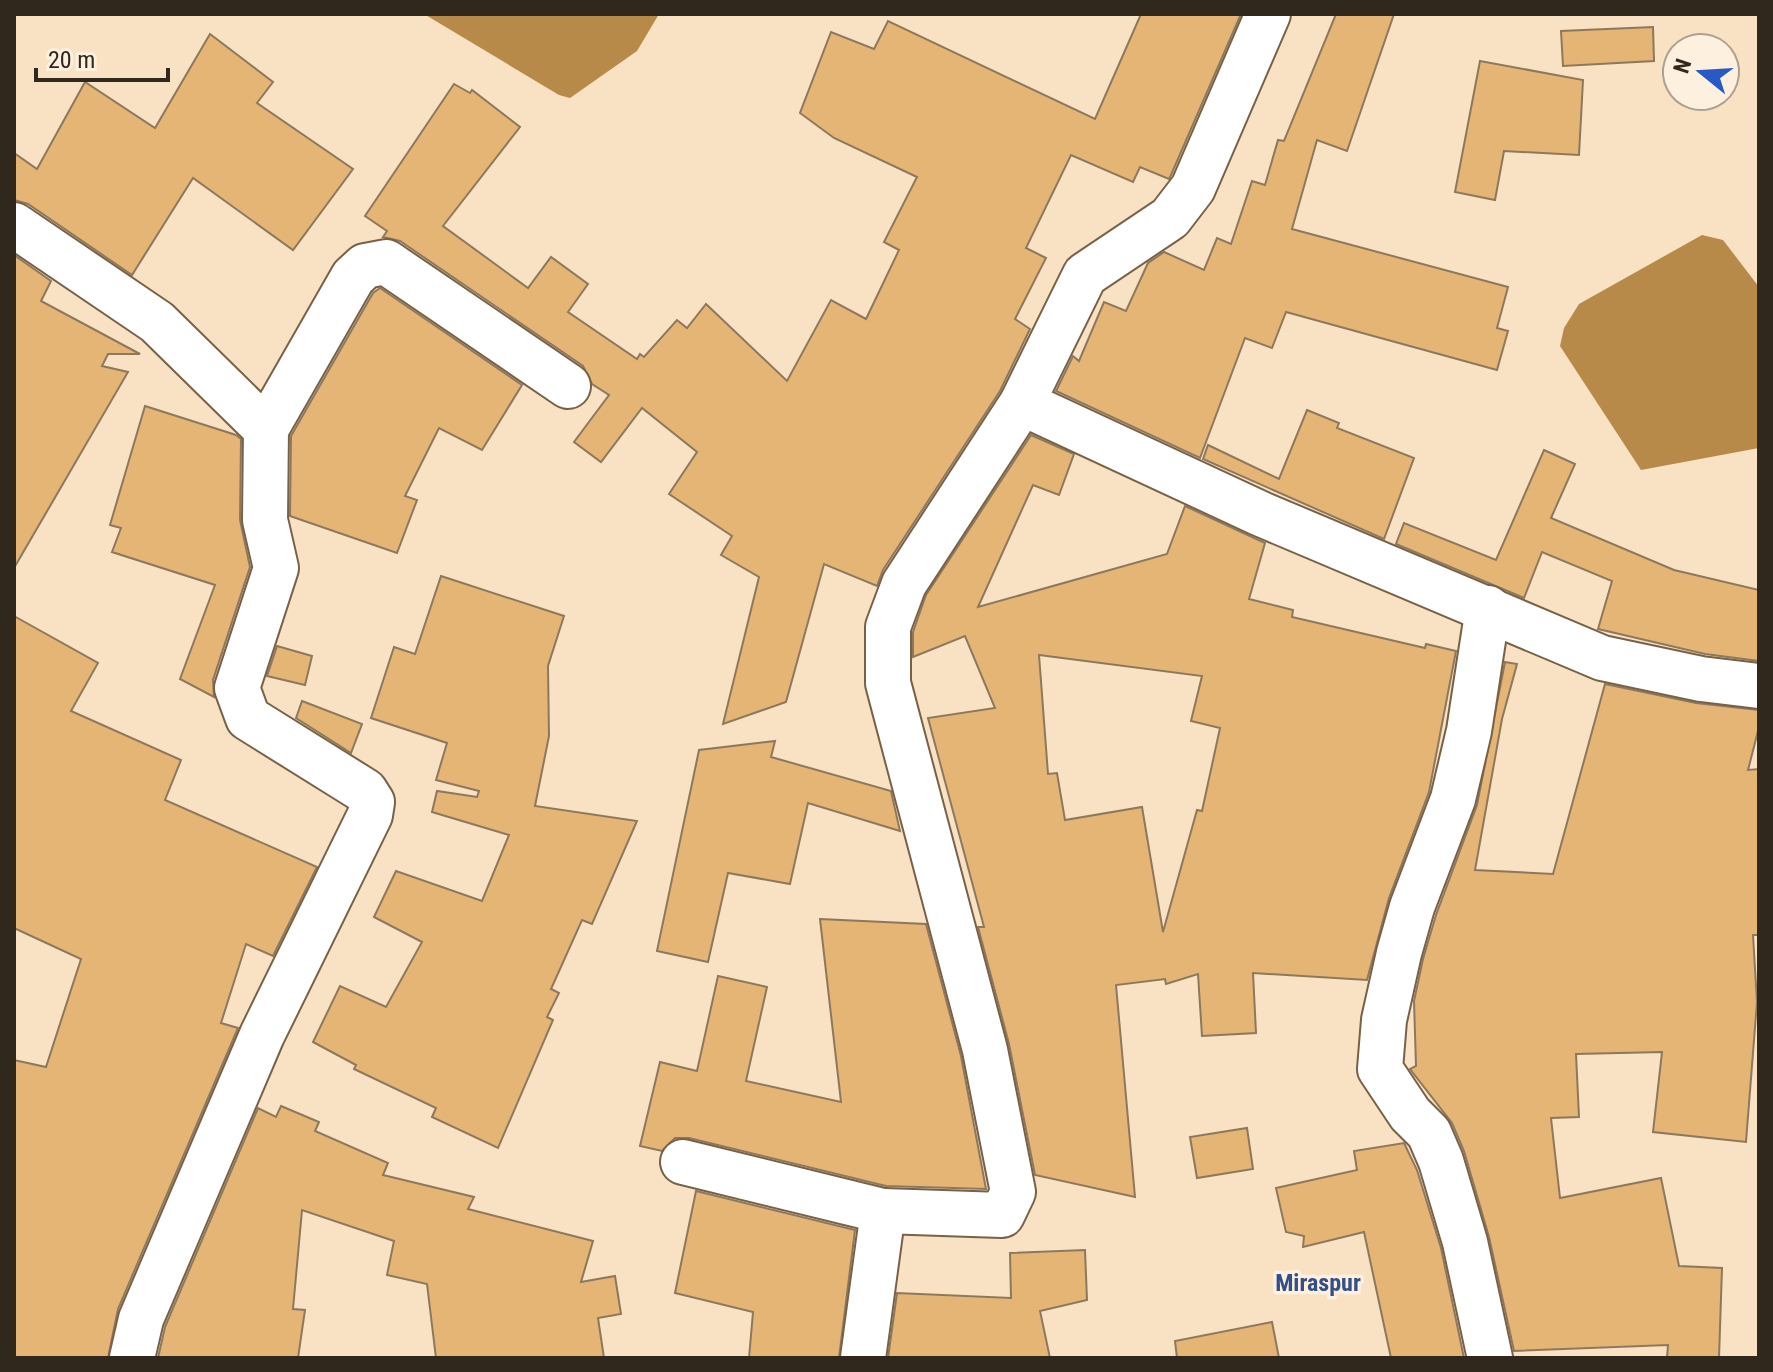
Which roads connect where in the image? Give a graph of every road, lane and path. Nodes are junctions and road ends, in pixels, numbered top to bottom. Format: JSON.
{"nodes":[{"id":1,"x":1268,"y":14,"type":"edge"},
{"id":2,"x":14,"y":225,"type":"edge"},
{"id":3,"x":568,"y":386,"type":"dead end"},
{"id":4,"x":1022,"y":403,"type":"junction"},
{"id":5,"x":266,"y":429,"type":"junction"},
{"id":6,"x":1488,"y":608,"type":"junction"},
{"id":7,"x":1759,"y":686,"type":"edge"},
{"id":8,"x":683,"y":1162,"type":"dead end"},
{"id":9,"x":883,"y":1211,"type":"junction"},
{"id":10,"x":132,"y":1358,"type":"edge"},
{"id":11,"x":863,"y":1358,"type":"edge"},
{"id":12,"x":1490,"y":1358,"type":"edge"}],
"edges":[{"from":1,"to":4,"type":"street"},
{"from":2,"to":5,"type":"street"},
{"from":3,"to":5,"type":"street"},
{"from":4,"to":6,"type":"street"},
{"from":4,"to":9,"type":"street"},
{"from":5,"to":10,"type":"street"},
{"from":6,"to":7,"type":"street"},
{"from":6,"to":12,"type":"street"},
{"from":8,"to":9,"type":"street"},
{"from":9,"to":11,"type":"street"}]}
